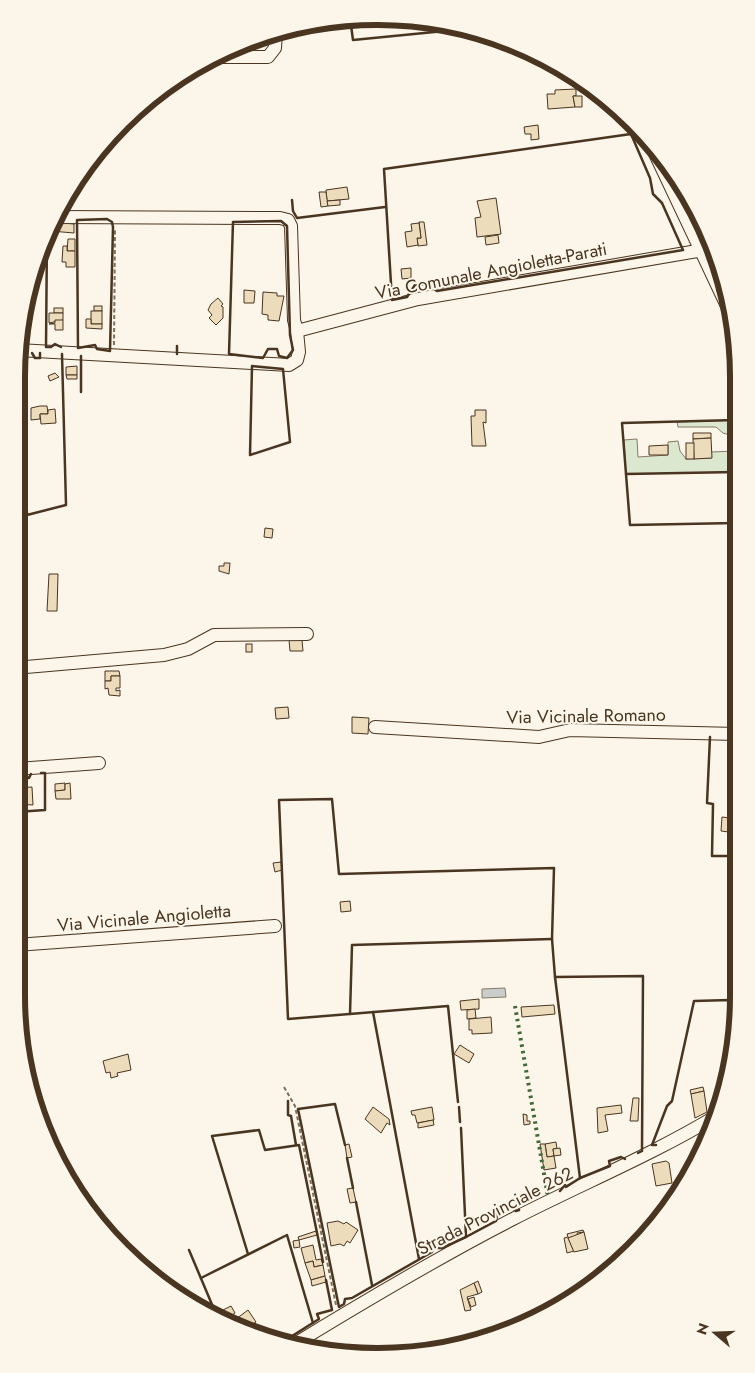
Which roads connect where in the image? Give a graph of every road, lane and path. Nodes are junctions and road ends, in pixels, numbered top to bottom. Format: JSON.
{"nodes":[{"id":1,"x":275,"y":40,"type":"edge"},
{"id":2,"x":233,"y":56,"type":"edge"},
{"id":3,"x":670,"y":181,"type":"edge"},
{"id":4,"x":64,"y":216,"type":"edge"},
{"id":5,"x":115,"y":217,"type":"junction"},
{"id":6,"x":704,"y":250,"type":"junction"},
{"id":7,"x":713,"y":270,"type":"edge"},
{"id":8,"x":297,"y":332,"type":"junction"},
{"id":9,"x":26,"y":350,"type":"edge"},
{"id":10,"x":113,"y":355,"type":"junction"},
{"id":11,"x":307,"y":634,"type":"dead end"},
{"id":12,"x":25,"y":667,"type":"edge"},
{"id":13,"x":375,"y":727,"type":"dead end"},
{"id":14,"x":730,"y":734,"type":"edge"},
{"id":15,"x":99,"y":763,"type":"dead end"},
{"id":16,"x":25,"y":768,"type":"edge"},
{"id":17,"x":275,"y":926,"type":"dead end"},
{"id":18,"x":25,"y":944,"type":"edge"},
{"id":19,"x":284,"y":1087,"type":"dead end"},
{"id":20,"x":706,"y":1122,"type":"edge"},
{"id":21,"x":339,"y":1317,"type":"junction"},
{"id":22,"x":301,"y":1339,"type":"edge"}],
"edges":[{"from":1,"to":2,"type":"street"},
{"from":3,"to":6,"type":"main road"},
{"from":4,"to":5,"type":"street"},
{"from":5,"to":8,"type":"street"},
{"from":5,"to":10,"type":"path"},
{"from":6,"to":7,"type":"main road"},
{"from":6,"to":8,"type":"street","name":"Via Comunale Angioletta-Parati"},
{"from":8,"to":10,"type":"street"},
{"from":9,"to":10,"type":"street"},
{"from":11,"to":12,"type":"street"},
{"from":13,"to":14,"type":"street","name":"Via Vicinale Romano"},
{"from":15,"to":16,"type":"street"},
{"from":17,"to":18,"type":"street","name":"Via Vicinale Angioletta"},
{"from":19,"to":21,"type":"path"},
{"from":20,"to":21,"type":"street","name":"Strada Provinciale 262"},
{"from":21,"to":22,"type":"street","name":"Strada Provinciale 262"}]}
